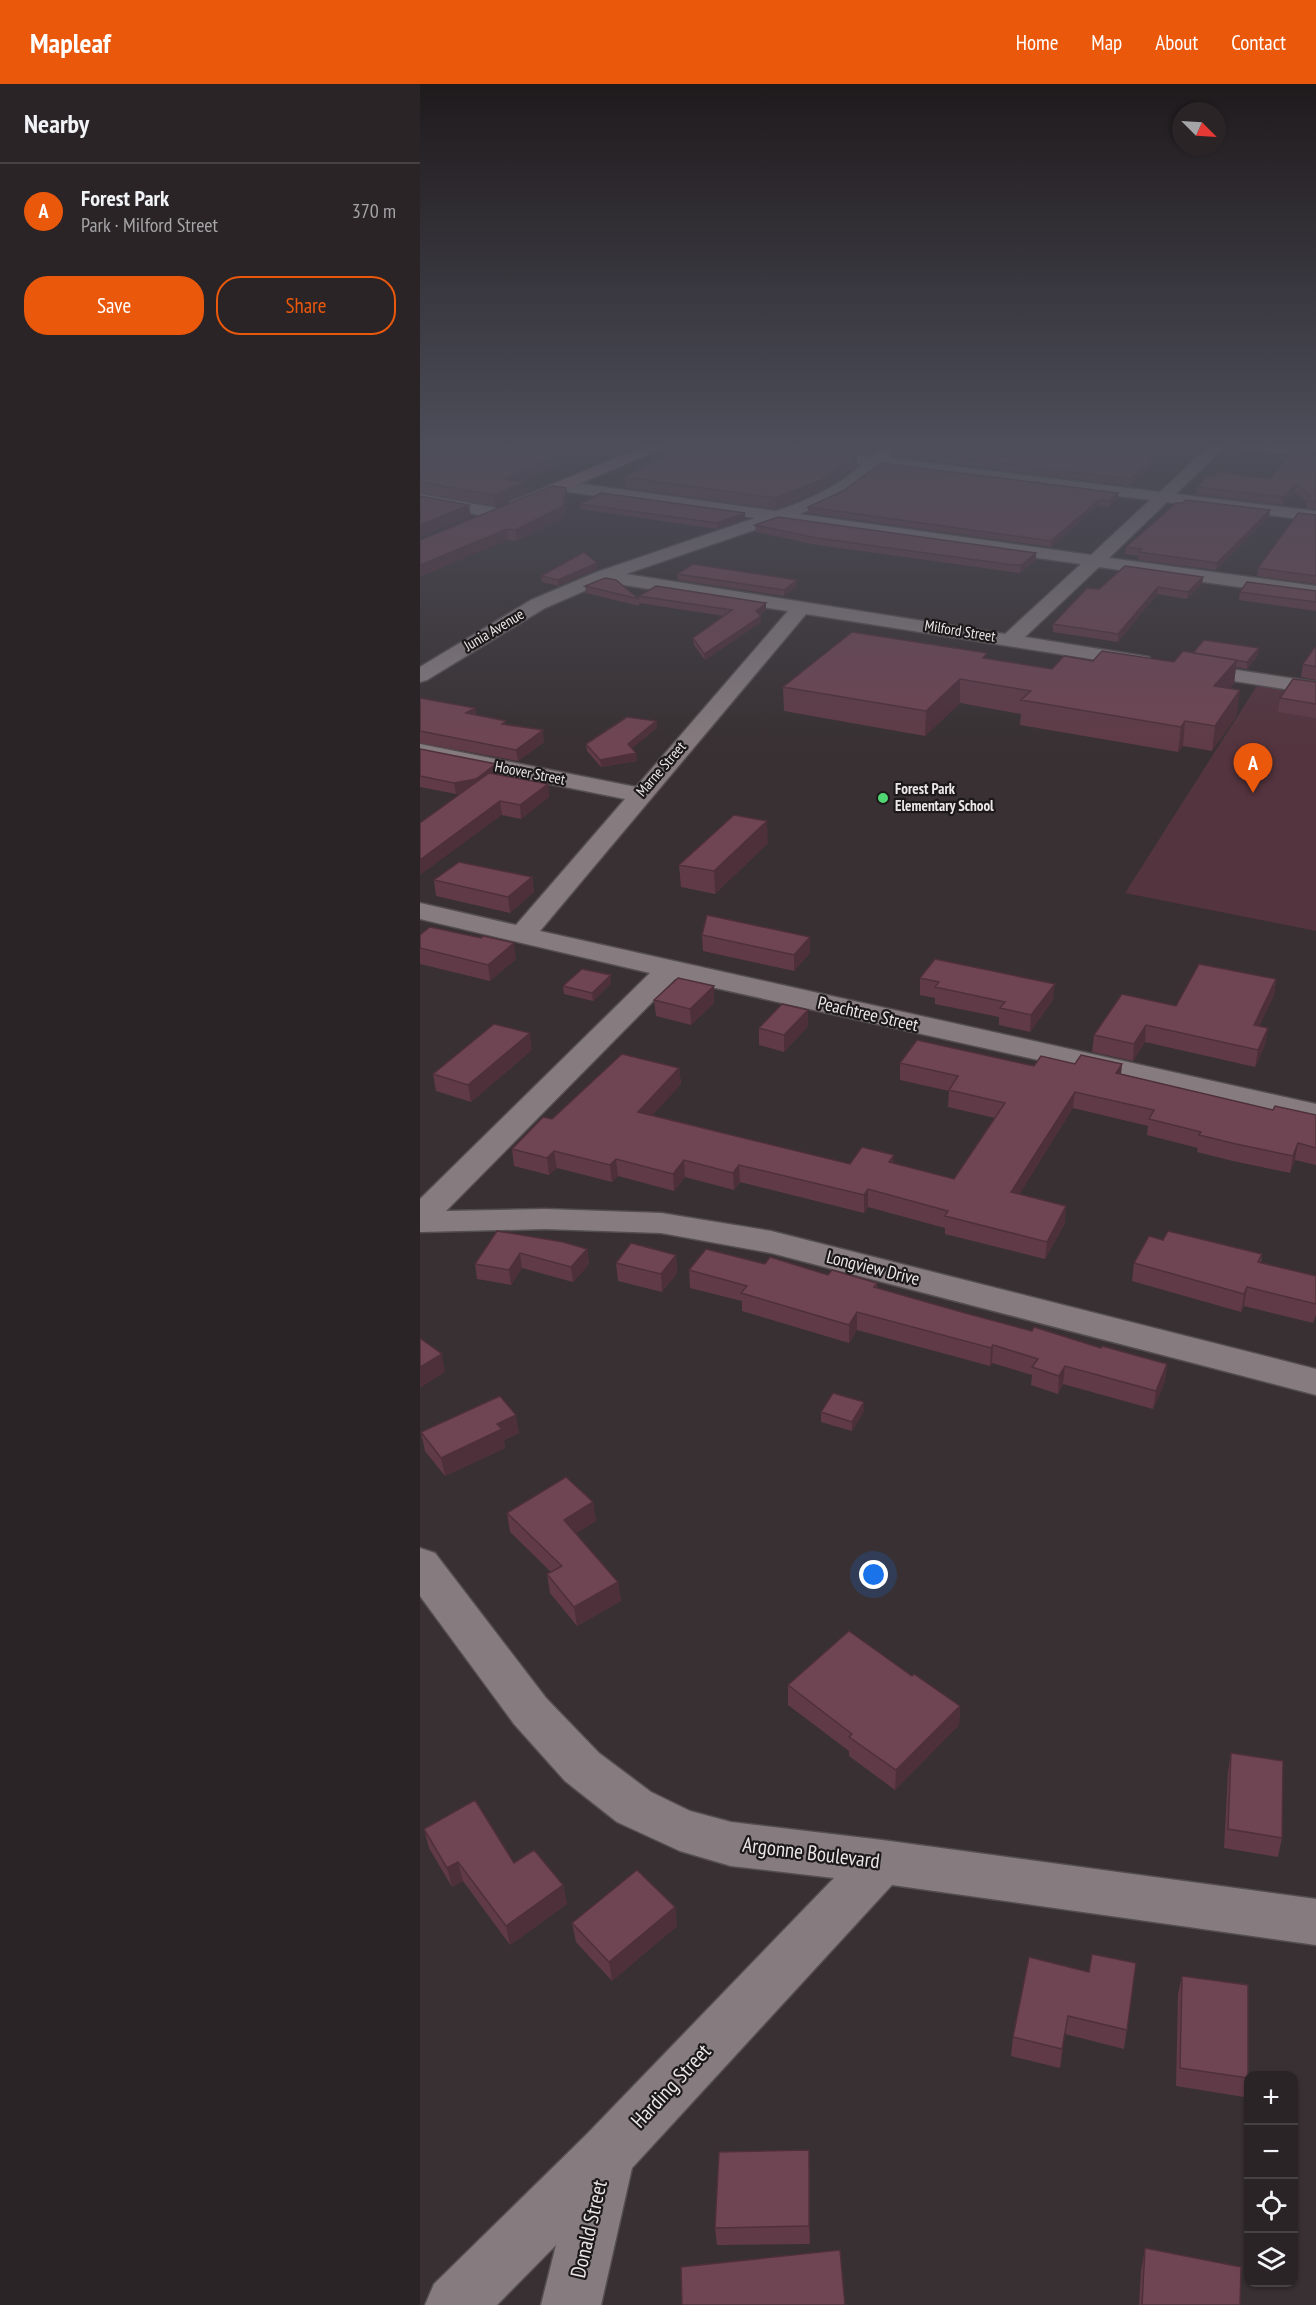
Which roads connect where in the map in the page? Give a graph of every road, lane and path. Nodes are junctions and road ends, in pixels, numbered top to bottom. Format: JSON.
{"nodes":[{"id":1,"x":687,"y":548,"type":"edge"},
{"id":2,"x":999,"y":548,"type":"edge"},
{"id":3,"x":1110,"y":548,"type":"edge"},
{"id":4,"x":1096,"y":561,"type":"junction"},
{"id":5,"x":603,"y":576,"type":"junction"},
{"id":6,"x":1316,"y":592,"type":"edge"},
{"id":7,"x":802,"y":607,"type":"junction"},
{"id":8,"x":1011,"y":639,"type":"junction"},
{"id":9,"x":420,"y":676,"type":"edge"},
{"id":10,"x":1316,"y":688,"type":"edge"},
{"id":11,"x":420,"y":751,"type":"edge"},
{"id":12,"x":640,"y":795,"type":"junction"},
{"id":13,"x":420,"y":911,"type":"edge"},
{"id":14,"x":523,"y":934,"type":"junction"},
{"id":15,"x":669,"y":969,"type":"junction"},
{"id":16,"x":1316,"y":1113,"type":"edge"},
{"id":17,"x":420,"y":1220,"type":"edge"},
{"id":18,"x":1316,"y":1382,"type":"edge"},
{"id":19,"x":420,"y":1564,"type":"edge"},
{"id":20,"x":882,"y":1862,"type":"junction"},
{"id":21,"x":1316,"y":1922,"type":"edge"},
{"id":22,"x":607,"y":2154,"type":"junction"},
{"id":23,"x":455,"y":2305,"type":"edge"},
{"id":24,"x":572,"y":2305,"type":"edge"}],
"edges":[{"from":1,"to":5,"type":"street","name":"Junia Avenue"},
{"from":2,"to":4,"type":"street"},
{"from":3,"to":4,"type":"street"},
{"from":4,"to":6,"type":"street"},
{"from":4,"to":8,"type":"street"},
{"from":5,"to":7,"type":"street","name":"Milford Street"},
{"from":5,"to":9,"type":"street","name":"Junia Avenue"},
{"from":7,"to":8,"type":"street","name":"Milford Street"},
{"from":7,"to":12,"type":"street","name":"Marne Street"},
{"from":8,"to":10,"type":"street","name":"Milford Street"},
{"from":11,"to":12,"type":"street","name":"Hoover Street"},
{"from":12,"to":14,"type":"street","name":"Marne Street"},
{"from":13,"to":14,"type":"street","name":"Peachtree Street"},
{"from":14,"to":15,"type":"street","name":"Peachtree Street"},
{"from":15,"to":16,"type":"street","name":"Peachtree Street"},
{"from":15,"to":17,"type":"street"},
{"from":17,"to":18,"type":"street","name":"Longview Drive"},
{"from":19,"to":20,"type":"street","name":"Argonne Boulevard"},
{"from":20,"to":21,"type":"street","name":"Argonne Boulevard"},
{"from":20,"to":22,"type":"street","name":"Harding Street"},
{"from":22,"to":23,"type":"street","name":"Harding Street"},
{"from":22,"to":24,"type":"street","name":"Donald Street"}]}
